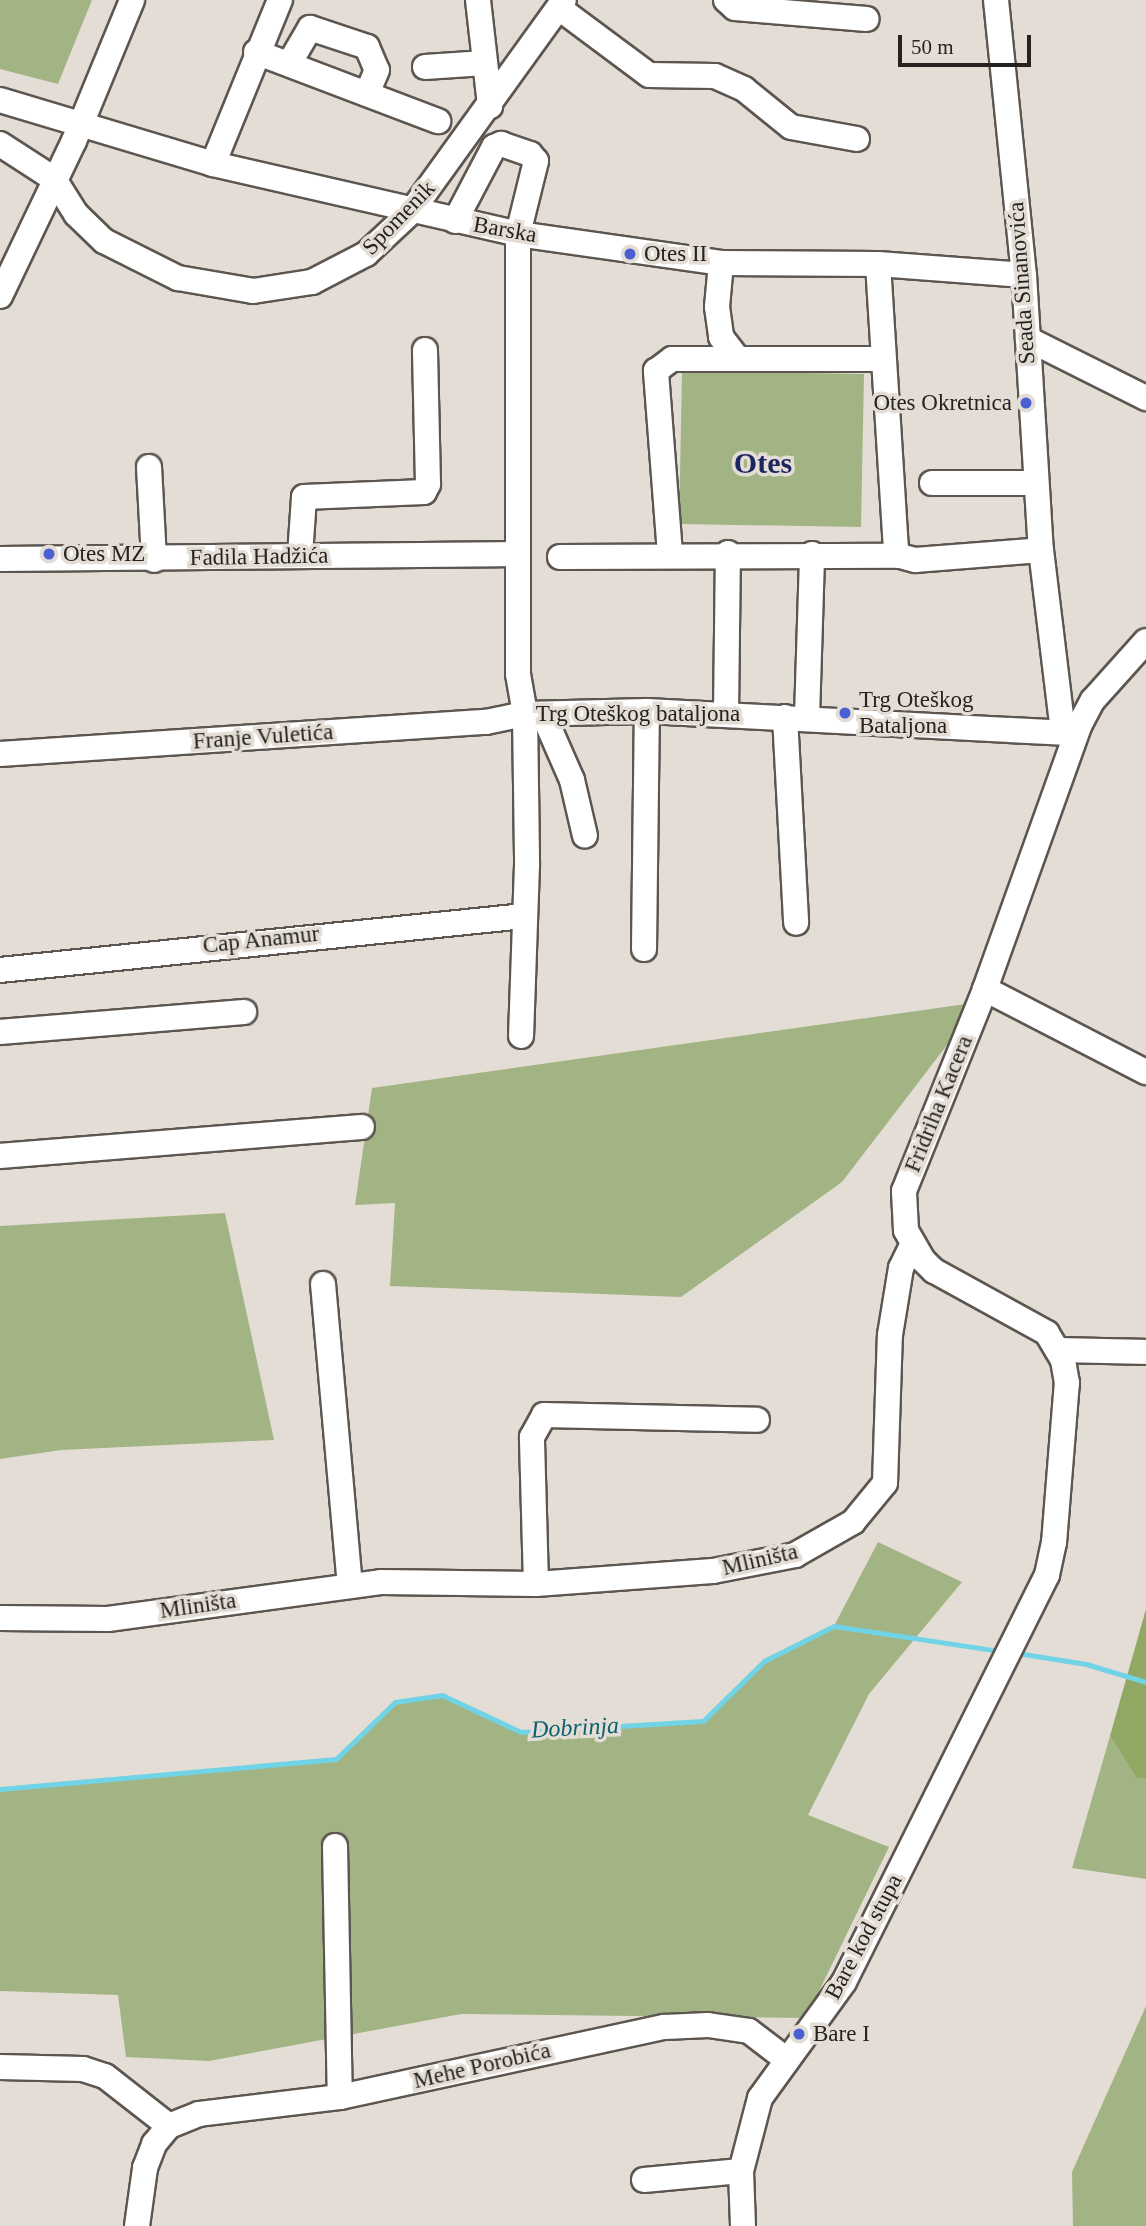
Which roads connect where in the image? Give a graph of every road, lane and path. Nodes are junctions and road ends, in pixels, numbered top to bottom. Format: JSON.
{"nodes":[{"id":1,"x":132,"y":0,"type":"edge"},
{"id":2,"x":280,"y":0,"type":"edge"},
{"id":3,"x":478,"y":0,"type":"edge"},
{"id":4,"x":726,"y":0,"type":"edge"},
{"id":5,"x":996,"y":0,"type":"edge"},
{"id":6,"x":561,"y":4,"type":"edge"},
{"id":7,"x":867,"y":19,"type":"dead end"},
{"id":8,"x":256,"y":52,"type":"junction"},
{"id":9,"x":485,"y":63,"type":"junction"},
{"id":10,"x":289,"y":64,"type":"junction"},
{"id":11,"x":425,"y":67,"type":"dead end"},
{"id":12,"x":367,"y":94,"type":"junction"},
{"id":13,"x":0,"y":100,"type":"edge"},
{"id":14,"x":490,"y":106,"type":"junction"},
{"id":15,"x":439,"y":121,"type":"dead end"},
{"id":16,"x":80,"y":125,"type":"junction"},
{"id":17,"x":857,"y":139,"type":"dead end"},
{"id":18,"x":0,"y":144,"type":"edge"},
{"id":19,"x":213,"y":164,"type":"junction"},
{"id":20,"x":54,"y":179,"type":"junction"},
{"id":21,"x":411,"y":212,"type":"junction"},
{"id":22,"x":456,"y":221,"type":"junction"},
{"id":23,"x":518,"y":234,"type":"junction"},
{"id":24,"x":721,"y":263,"type":"junction"},
{"id":25,"x":878,"y":264,"type":"junction"},
{"id":26,"x":1024,"y":275,"type":"junction"},
{"id":27,"x":0,"y":296,"type":"edge"},
{"id":28,"x":1028,"y":339,"type":"junction"},
{"id":29,"x":425,"y":350,"type":"dead end"},
{"id":30,"x":738,"y":359,"type":"junction"},
{"id":31,"x":882,"y":359,"type":"junction"},
{"id":32,"x":1146,"y":398,"type":"edge"},
{"id":33,"x":149,"y":467,"type":"dead end"},
{"id":34,"x":932,"y":483,"type":"dead end"},
{"id":35,"x":1036,"y":483,"type":"junction"},
{"id":36,"x":1041,"y":550,"type":"junction"},
{"id":37,"x":728,"y":553,"type":"junction"},
{"id":38,"x":518,"y":554,"type":"junction"},
{"id":39,"x":670,"y":554,"type":"junction"},
{"id":40,"x":812,"y":554,"type":"junction"},
{"id":41,"x":300,"y":556,"type":"junction"},
{"id":42,"x":901,"y":556,"type":"junction"},
{"id":43,"x":560,"y":557,"type":"dead end"},
{"id":44,"x":0,"y":559,"type":"edge"},
{"id":45,"x":154,"y":560,"type":"junction"},
{"id":46,"x":1144,"y":650,"type":"edge"},
{"id":47,"x":647,"y":710,"type":"junction"},
{"id":48,"x":726,"y":713,"type":"junction"},
{"id":49,"x":534,"y":714,"type":"junction"},
{"id":50,"x":796,"y":717,"type":"junction"},
{"id":51,"x":1068,"y":737,"type":"junction"},
{"id":52,"x":0,"y":754,"type":"edge"},
{"id":53,"x":585,"y":836,"type":"dead end"},
{"id":54,"x":524,"y":916,"type":"junction"},
{"id":55,"x":796,"y":923,"type":"dead end"},
{"id":56,"x":644,"y":949,"type":"dead end"},
{"id":57,"x":0,"y":970,"type":"edge"},
{"id":58,"x":985,"y":989,"type":"junction"},
{"id":59,"x":244,"y":1012,"type":"dead end"},
{"id":60,"x":0,"y":1032,"type":"edge"},
{"id":61,"x":521,"y":1036,"type":"dead end"},
{"id":62,"x":1146,"y":1072,"type":"edge"},
{"id":63,"x":362,"y":1127,"type":"dead end"},
{"id":64,"x":0,"y":1156,"type":"edge"},
{"id":65,"x":912,"y":1245,"type":"junction"},
{"id":66,"x":323,"y":1284,"type":"dead end"},
{"id":67,"x":1058,"y":1350,"type":"junction"},
{"id":68,"x":1146,"y":1352,"type":"edge"},
{"id":69,"x":757,"y":1420,"type":"dead end"},
{"id":70,"x":350,"y":1584,"type":"junction"},
{"id":71,"x":536,"y":1584,"type":"junction"},
{"id":72,"x":0,"y":1618,"type":"edge"},
{"id":73,"x":987,"y":1699,"type":"joint"},
{"id":74,"x":335,"y":1846,"type":"dead end"},
{"id":75,"x":787,"y":2060,"type":"junction"},
{"id":76,"x":0,"y":2067,"type":"edge"},
{"id":77,"x":340,"y":2096,"type":"junction"},
{"id":78,"x":169,"y":2126,"type":"junction"},
{"id":79,"x":741,"y":2171,"type":"junction"},
{"id":80,"x":644,"y":2180,"type":"dead end"},
{"id":81,"x":137,"y":2226,"type":"edge"},
{"id":82,"x":743,"y":2226,"type":"edge"}],
"edges":[{"from":1,"to":16,"type":"street"},
{"from":2,"to":8,"type":"street"},
{"from":3,"to":9,"type":"street"},
{"from":4,"to":7,"type":"street"},
{"from":5,"to":26,"type":"street","name":"Seada Sinanovića"},
{"from":6,"to":14,"type":"street","name":"Spomenik"},
{"from":6,"to":17,"type":"street","name":"Spomenik"},
{"from":8,"to":10,"type":"street"},
{"from":8,"to":19,"type":"street"},
{"from":9,"to":11,"type":"street"},
{"from":9,"to":14,"type":"street"},
{"from":10,"to":12,"type":"street"},
{"from":10,"to":12,"type":"street"},
{"from":12,"to":15,"type":"street"},
{"from":13,"to":16,"type":"street","name":"Barska"},
{"from":14,"to":21,"type":"street","name":"Spomenik"},
{"from":16,"to":19,"type":"street","name":"Barska"},
{"from":16,"to":20,"type":"street"},
{"from":18,"to":20,"type":"street","name":"Spomenik"},
{"from":19,"to":21,"type":"street","name":"Barska"},
{"from":20,"to":21,"type":"street","name":"Spomenik"},
{"from":20,"to":27,"type":"street"},
{"from":21,"to":22,"type":"street","name":"Barska"},
{"from":22,"to":23,"type":"street","name":"Barska"},
{"from":22,"to":23,"type":"street","name":"Trg Oteškog bataljona"},
{"from":23,"to":24,"type":"street","name":"Barska"},
{"from":23,"to":38,"type":"street","name":"Trg Oteškog bataljona"},
{"from":24,"to":25,"type":"street","name":"Barska"},
{"from":24,"to":30,"type":"street"},
{"from":25,"to":26,"type":"street","name":"Barska"},
{"from":25,"to":31,"type":"street"},
{"from":26,"to":28,"type":"street","name":"Seada Sinanovića"},
{"from":28,"to":32,"type":"street"},
{"from":28,"to":35,"type":"street","name":"Seada Sinanovića"},
{"from":29,"to":41,"type":"street"},
{"from":30,"to":31,"type":"street"},
{"from":30,"to":39,"type":"street"},
{"from":31,"to":42,"type":"street"},
{"from":33,"to":45,"type":"street"},
{"from":34,"to":35,"type":"street"},
{"from":35,"to":36,"type":"street","name":"Seada Sinanovića"},
{"from":36,"to":42,"type":"street"},
{"from":36,"to":51,"type":"street","name":"Seada Sinanovića"},
{"from":37,"to":39,"type":"street"},
{"from":37,"to":40,"type":"street"},
{"from":37,"to":48,"type":"street"},
{"from":38,"to":41,"type":"street","name":"Fadila Hadžića"},
{"from":38,"to":49,"type":"street","name":"Trg Oteškog bataljona"},
{"from":39,"to":43,"type":"street"},
{"from":40,"to":42,"type":"street"},
{"from":40,"to":50,"type":"street"},
{"from":41,"to":45,"type":"street","name":"Fadila Hadžića"},
{"from":44,"to":45,"type":"street","name":"Fadila Hadžića"},
{"from":46,"to":51,"type":"street","name":"Fridriha Kacera"},
{"from":47,"to":48,"type":"street","name":"Trg Oteškog bataljona"},
{"from":47,"to":49,"type":"street","name":"Trg Oteškog bataljona"},
{"from":47,"to":56,"type":"street"},
{"from":48,"to":50,"type":"street","name":"Trg Oteškog bataljona"},
{"from":49,"to":52,"type":"street","name":"Franje Vuletića"},
{"from":49,"to":53,"type":"street"},
{"from":49,"to":54,"type":"street"},
{"from":50,"to":51,"type":"street","name":"Trg Oteškog bataljona"},
{"from":50,"to":55,"type":"street"},
{"from":51,"to":58,"type":"street","name":"Fridriha Kacera"},
{"from":54,"to":57,"type":"street","name":"Cap Anamur"},
{"from":54,"to":61,"type":"street"},
{"from":58,"to":62,"type":"street"},
{"from":58,"to":65,"type":"street","name":"Fridriha Kacera"},
{"from":59,"to":60,"type":"street"},
{"from":63,"to":64,"type":"street"},
{"from":65,"to":67,"type":"street","name":"Fridriha Kacera"},
{"from":65,"to":71,"type":"street","name":"Mliništa"},
{"from":66,"to":70,"type":"street"},
{"from":67,"to":68,"type":"street"},
{"from":67,"to":73,"type":"street","name":"Fridriha Kacera"},
{"from":69,"to":71,"type":"street"},
{"from":70,"to":71,"type":"street","name":"Mliništa"},
{"from":70,"to":72,"type":"street","name":"Mliništa"},
{"from":73,"to":75,"type":"street","name":"Bare kod stupa"},
{"from":74,"to":77,"type":"street"},
{"from":75,"to":77,"type":"street","name":"Mehe Porobića"},
{"from":75,"to":79,"type":"street","name":"Bare kod stupa"},
{"from":76,"to":78,"type":"street"},
{"from":77,"to":78,"type":"street","name":"Mehe Porobića"},
{"from":78,"to":81,"type":"street"},
{"from":79,"to":80,"type":"street"},
{"from":79,"to":82,"type":"street","name":"Bare kod stupa"}]}
